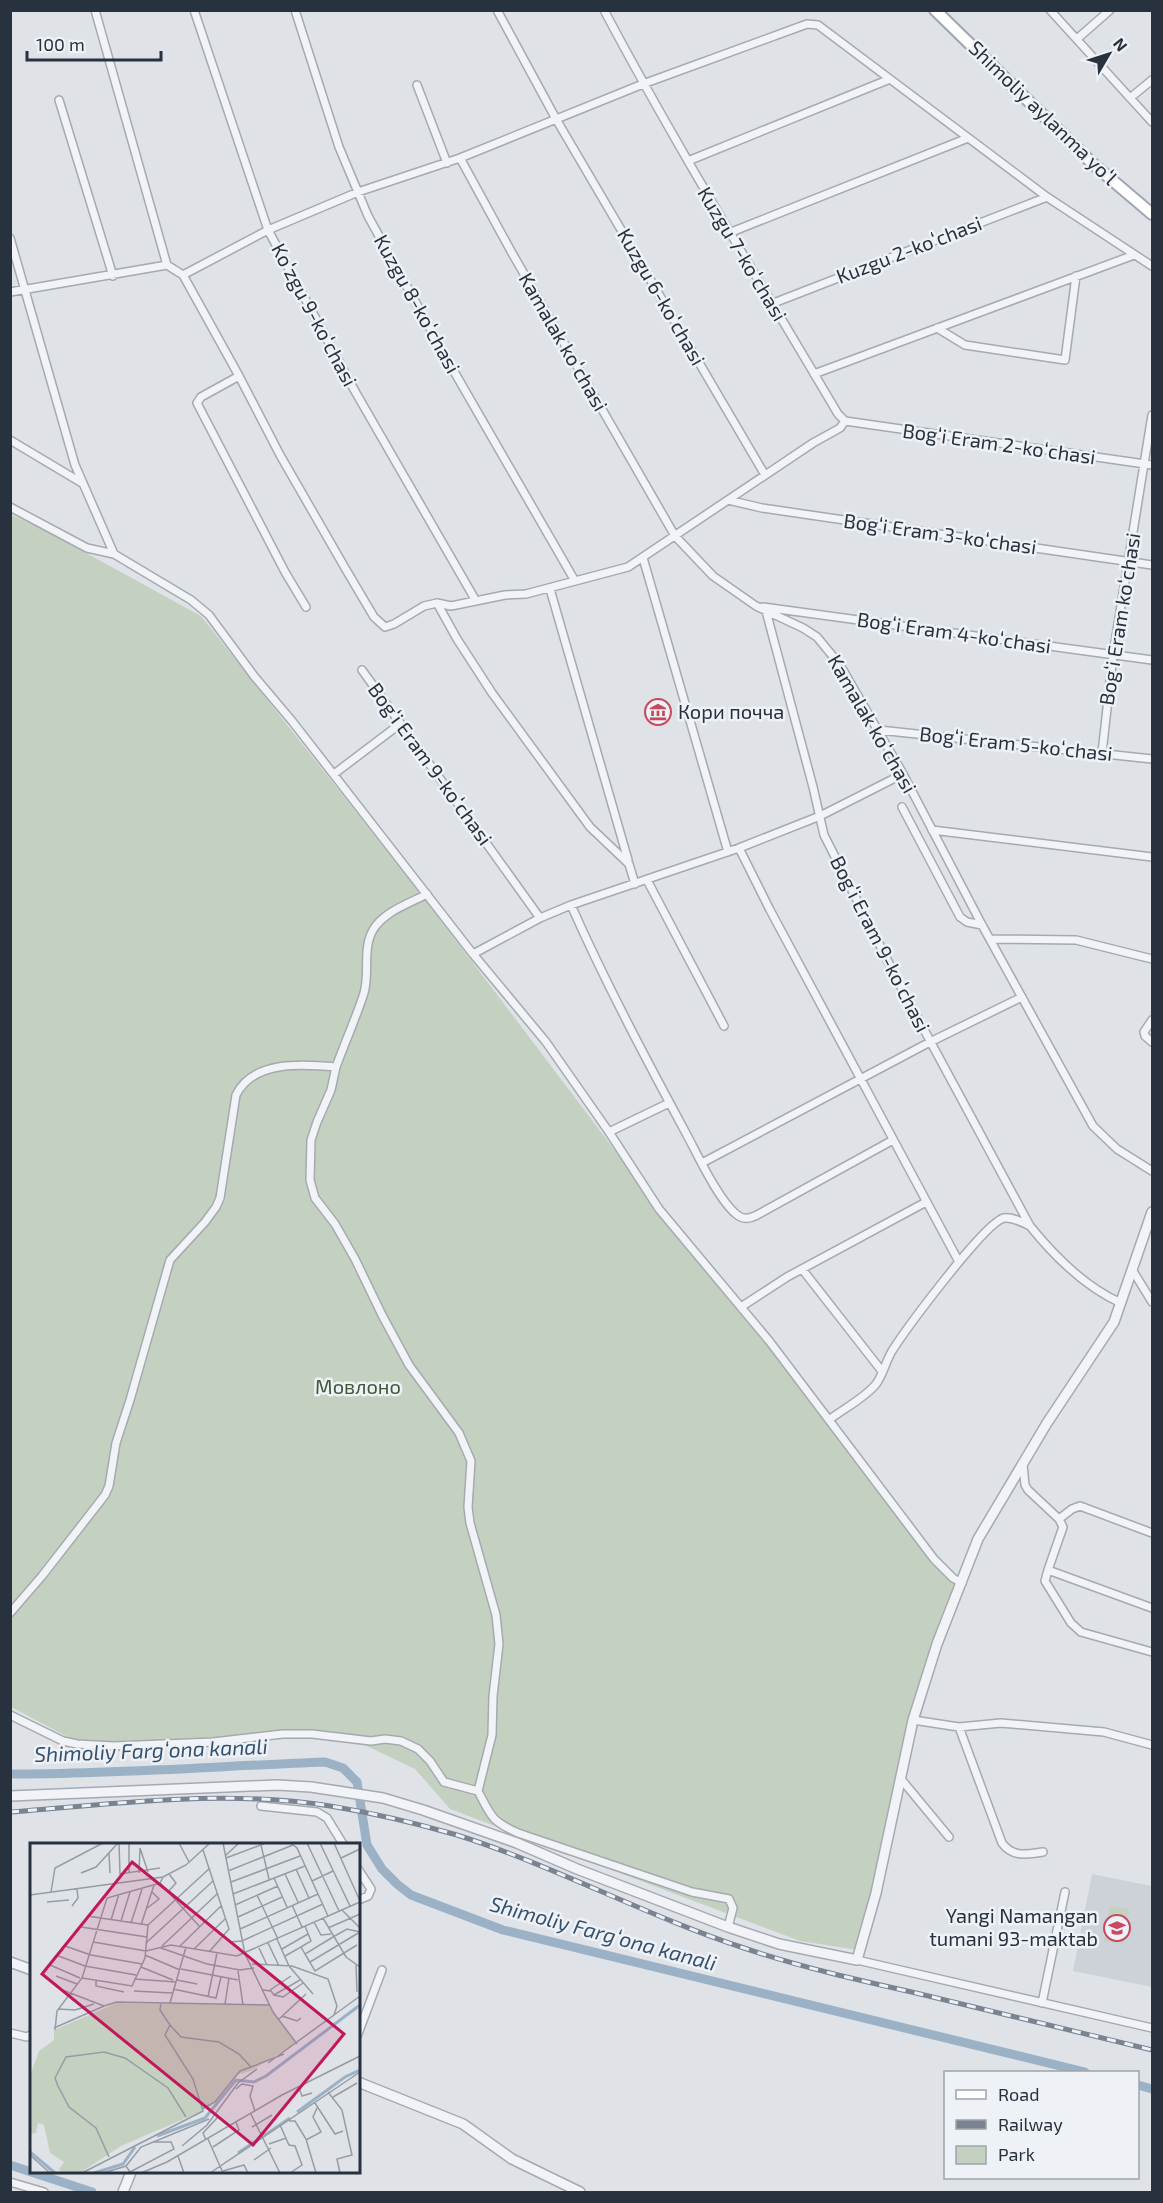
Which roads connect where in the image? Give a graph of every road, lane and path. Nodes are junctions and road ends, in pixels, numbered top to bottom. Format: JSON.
{"nodes":[{"id":1,"x":95,"y":10,"type":"edge"},
{"id":2,"x":194,"y":10,"type":"edge"},
{"id":3,"x":295,"y":10,"type":"edge"},
{"id":4,"x":497,"y":10,"type":"edge"},
{"id":5,"x":604,"y":10,"type":"edge"},
{"id":6,"x":935,"y":10,"type":"edge"},
{"id":7,"x":1050,"y":10,"type":"edge"},
{"id":8,"x":1110,"y":10,"type":"edge"},
{"id":9,"x":1077,"y":39,"type":"junction"},
{"id":10,"x":890,"y":79,"type":"junction"},
{"id":11,"x":1152,"y":80,"type":"edge"},
{"id":12,"x":643,"y":84,"type":"junction"},
{"id":13,"x":417,"y":85,"type":"dead end"},
{"id":14,"x":1130,"y":98,"type":"junction"},
{"id":15,"x":59,"y":100,"type":"dead end"},
{"id":16,"x":556,"y":119,"type":"junction"},
{"id":17,"x":1152,"y":122,"type":"edge"},
{"id":18,"x":968,"y":138,"type":"junction"},
{"id":19,"x":460,"y":158,"type":"junction"},
{"id":20,"x":688,"y":161,"type":"junction"},
{"id":21,"x":447,"y":163,"type":"junction"},
{"id":22,"x":358,"y":192,"type":"junction"},
{"id":23,"x":1047,"y":197,"type":"junction"},
{"id":24,"x":1152,"y":214,"type":"edge"},
{"id":25,"x":268,"y":230,"type":"junction"},
{"id":26,"x":729,"y":233,"type":"junction"},
{"id":27,"x":10,"y":238,"type":"edge"},
{"id":28,"x":1134,"y":255,"type":"junction"},
{"id":29,"x":167,"y":265,"type":"junction"},
{"id":30,"x":1152,"y":266,"type":"edge"},
{"id":31,"x":183,"y":274,"type":"junction"},
{"id":32,"x":113,"y":276,"type":"junction"},
{"id":33,"x":1077,"y":276,"type":"junction"},
{"id":34,"x":26,"y":289,"type":"junction"},
{"id":35,"x":10,"y":292,"type":"edge"},
{"id":36,"x":771,"y":304,"type":"junction"},
{"id":37,"x":937,"y":328,"type":"junction"},
{"id":38,"x":814,"y":374,"type":"junction"},
{"id":39,"x":239,"y":376,"type":"junction"},
{"id":40,"x":1152,"y":415,"type":"edge"},
{"id":41,"x":845,"y":421,"type":"junction"},
{"id":42,"x":10,"y":440,"type":"edge"},
{"id":43,"x":1148,"y":465,"type":"edge"},
{"id":44,"x":765,"y":475,"type":"junction"},
{"id":45,"x":82,"y":483,"type":"junction"},
{"id":46,"x":728,"y":500,"type":"junction"},
{"id":47,"x":10,"y":507,"type":"edge"},
{"id":48,"x":675,"y":536,"type":"junction"},
{"id":49,"x":114,"y":554,"type":"junction"},
{"id":50,"x":643,"y":558,"type":"junction"},
{"id":51,"x":1129,"y":562,"type":"junction"},
{"id":52,"x":1152,"y":565,"type":"edge"},
{"id":53,"x":575,"y":581,"type":"junction"},
{"id":54,"x":550,"y":589,"type":"junction"},
{"id":55,"x":476,"y":601,"type":"junction"},
{"id":56,"x":437,"y":603,"type":"junction"},
{"id":57,"x":756,"y":606,"type":"junction"},
{"id":58,"x":306,"y":607,"type":"dead end"},
{"id":59,"x":766,"y":611,"type":"junction"},
{"id":60,"x":1113,"y":655,"type":"junction"},
{"id":61,"x":1152,"y":660,"type":"edge"},
{"id":62,"x":362,"y":670,"type":"dead end"},
{"id":63,"x":400,"y":724,"type":"junction"},
{"id":64,"x":879,"y":730,"type":"junction"},
{"id":65,"x":1102,"y":753,"type":"junction"},
{"id":66,"x":1152,"y":759,"type":"edge"},
{"id":67,"x":334,"y":774,"type":"junction"},
{"id":68,"x":903,"y":774,"type":"junction"},
{"id":69,"x":902,"y":807,"type":"dead end"},
{"id":70,"x":820,"y":816,"type":"junction"},
{"id":71,"x":932,"y":830,"type":"junction"},
{"id":72,"x":739,"y":848,"type":"junction"},
{"id":73,"x":728,"y":852,"type":"junction"},
{"id":74,"x":1152,"y":857,"type":"edge"},
{"id":75,"x":629,"y":864,"type":"junction"},
{"id":76,"x":647,"y":880,"type":"junction"},
{"id":77,"x":635,"y":884,"type":"junction"},
{"id":78,"x":427,"y":894,"type":"junction"},
{"id":79,"x":571,"y":905,"type":"junction"},
{"id":80,"x":540,"y":918,"type":"junction"},
{"id":81,"x":982,"y":926,"type":"junction"},
{"id":82,"x":990,"y":939,"type":"junction"},
{"id":83,"x":474,"y":954,"type":"junction"},
{"id":84,"x":1152,"y":959,"type":"edge"},
{"id":85,"x":1022,"y":998,"type":"junction"},
{"id":86,"x":1152,"y":1020,"type":"edge"},
{"id":87,"x":724,"y":1026,"type":"dead end"},
{"id":88,"x":930,"y":1042,"type":"junction"},
{"id":89,"x":1152,"y":1042,"type":"edge"},
{"id":90,"x":336,"y":1066,"type":"junction"},
{"id":91,"x":860,"y":1080,"type":"junction"},
{"id":92,"x":669,"y":1103,"type":"junction"},
{"id":93,"x":609,"y":1132,"type":"junction"},
{"id":94,"x":893,"y":1140,"type":"junction"},
{"id":95,"x":702,"y":1163,"type":"junction"},
{"id":96,"x":1152,"y":1171,"type":"edge"},
{"id":97,"x":926,"y":1202,"type":"junction"},
{"id":98,"x":1152,"y":1212,"type":"edge"},
{"id":99,"x":1030,"y":1226,"type":"junction"},
{"id":100,"x":959,"y":1262,"type":"junction"},
{"id":101,"x":802,"y":1269,"type":"junction"},
{"id":102,"x":1133,"y":1271,"type":"junction"},
{"id":103,"x":1152,"y":1302,"type":"edge"},
{"id":104,"x":1121,"y":1303,"type":"junction"},
{"id":105,"x":741,"y":1307,"type":"junction"},
{"id":106,"x":881,"y":1370,"type":"junction"},
{"id":107,"x":829,"y":1420,"type":"junction"},
{"id":108,"x":1023,"y":1462,"type":"junction"},
{"id":109,"x":1059,"y":1519,"type":"junction"},
{"id":110,"x":1152,"y":1533,"type":"edge"},
{"id":111,"x":1048,"y":1570,"type":"junction"},
{"id":112,"x":962,"y":1583,"type":"junction"},
{"id":113,"x":1152,"y":1608,"type":"edge"},
{"id":114,"x":10,"y":1612,"type":"edge"},
{"id":115,"x":1152,"y":1652,"type":"edge"},
{"id":116,"x":10,"y":1715,"type":"edge"},
{"id":117,"x":913,"y":1719,"type":"junction"},
{"id":118,"x":959,"y":1727,"type":"junction"},
{"id":119,"x":1152,"y":1745,"type":"edge"},
{"id":120,"x":901,"y":1779,"type":"junction"},
{"id":121,"x":478,"y":1791,"type":"junction"},
{"id":122,"x":10,"y":1796,"type":"edge"},
{"id":123,"x":261,"y":1806,"type":"dead end"},
{"id":124,"x":949,"y":1837,"type":"dead end"},
{"id":125,"x":343,"y":1843,"type":"edge"},
{"id":126,"x":1043,"y":1852,"type":"dead end"},
{"id":127,"x":360,"y":1872,"type":"edge"},
{"id":128,"x":1065,"y":1892,"type":"dead end"},
{"id":129,"x":360,"y":1899,"type":"edge"},
{"id":130,"x":728,"y":1926,"type":"junction"},
{"id":131,"x":857,"y":1960,"type":"junction"},
{"id":132,"x":10,"y":1962,"type":"edge"},
{"id":133,"x":30,"y":1969,"type":"edge"},
{"id":134,"x":382,"y":1970,"type":"dead end"},
{"id":135,"x":1042,"y":2003,"type":"junction"},
{"id":136,"x":1152,"y":2028,"type":"edge"},
{"id":137,"x":360,"y":2029,"type":"edge"},
{"id":138,"x":10,"y":2033,"type":"edge"},
{"id":139,"x":30,"y":2035,"type":"edge"},
{"id":140,"x":360,"y":2083,"type":"edge"},
{"id":141,"x":131,"y":2173,"type":"edge"},
{"id":142,"x":10,"y":2182,"type":"edge"},
{"id":143,"x":124,"y":2191,"type":"edge"},
{"id":144,"x":44,"y":2193,"type":"edge"},
{"id":145,"x":580,"y":2193,"type":"edge"}],
"edges":[{"from":1,"to":29,"type":"street"},
{"from":2,"to":25,"type":"street","name":"Koʻzgu 9-koʻchasi"},
{"from":3,"to":22,"type":"street","name":"Kuzgu 8-koʻchasi"},
{"from":4,"to":16,"type":"street","name":"Kuzgu 6-koʻchasi"},
{"from":5,"to":12,"type":"street","name":"Kuzgu 7-koʻchasi"},
{"from":6,"to":24,"type":"main road","name":"Shimoliy aylanma yoʻl"},
{"from":7,"to":9,"type":"street"},
{"from":8,"to":9,"type":"street"},
{"from":9,"to":14,"type":"street"},
{"from":10,"to":12,"type":"street"},
{"from":10,"to":18,"type":"street"},
{"from":10,"to":20,"type":"street"},
{"from":11,"to":14,"type":"street"},
{"from":12,"to":16,"type":"street"},
{"from":12,"to":20,"type":"street","name":"Kuzgu 7-koʻchasi"},
{"from":13,"to":21,"type":"street"},
{"from":14,"to":17,"type":"street"},
{"from":15,"to":32,"type":"street"},
{"from":16,"to":19,"type":"street"},
{"from":16,"to":44,"type":"street","name":"Kuzgu 6-koʻchasi"},
{"from":18,"to":23,"type":"street"},
{"from":18,"to":26,"type":"street"},
{"from":19,"to":21,"type":"street"},
{"from":19,"to":48,"type":"street","name":"Kamalak koʻchasi"},
{"from":20,"to":26,"type":"street","name":"Kuzgu 7-koʻchasi"},
{"from":21,"to":22,"type":"street"},
{"from":22,"to":25,"type":"street"},
{"from":22,"to":53,"type":"street","name":"Kuzgu 8-koʻchasi"},
{"from":23,"to":28,"type":"street"},
{"from":23,"to":36,"type":"street","name":"Kuzgu 2-koʻchasi"},
{"from":25,"to":31,"type":"street"},
{"from":25,"to":55,"type":"street","name":"Koʻzgu 9-koʻchasi"},
{"from":26,"to":36,"type":"street","name":"Kuzgu 7-koʻchasi"},
{"from":27,"to":34,"type":"street"},
{"from":28,"to":30,"type":"street"},
{"from":28,"to":33,"type":"street"},
{"from":29,"to":31,"type":"street"},
{"from":29,"to":32,"type":"street"},
{"from":31,"to":39,"type":"street"},
{"from":32,"to":34,"type":"street"},
{"from":33,"to":37,"type":"street"},
{"from":33,"to":37,"type":"street"},
{"from":34,"to":35,"type":"street"},
{"from":34,"to":45,"type":"street"},
{"from":36,"to":38,"type":"street","name":"Kuzgu 7-koʻchasi"},
{"from":37,"to":38,"type":"street"},
{"from":38,"to":41,"type":"street","name":"Kuzgu 7-koʻchasi"},
{"from":39,"to":56,"type":"street"},
{"from":39,"to":58,"type":"street"},
{"from":40,"to":43,"type":"street","name":"Bogʻi Eram koʻchasi"},
{"from":41,"to":43,"type":"street","name":"Bogʻi Eram 2-koʻchasi"},
{"from":41,"to":44,"type":"street"},
{"from":42,"to":45,"type":"street"},
{"from":43,"to":51,"type":"street","name":"Bogʻi Eram koʻchasi"},
{"from":44,"to":46,"type":"street"},
{"from":45,"to":49,"type":"street"},
{"from":46,"to":48,"type":"street"},
{"from":46,"to":51,"type":"street","name":"Bogʻi Eram 3-koʻchasi"},
{"from":47,"to":49,"type":"street"},
{"from":48,"to":50,"type":"street"},
{"from":48,"to":57,"type":"street","name":"Kamalak koʻchasi"},
{"from":49,"to":67,"type":"street"},
{"from":50,"to":53,"type":"street"},
{"from":50,"to":73,"type":"street"},
{"from":51,"to":52,"type":"street","name":"Bogʻi Eram 3-koʻchasi"},
{"from":51,"to":60,"type":"street","name":"Bogʻi Eram koʻchasi"},
{"from":53,"to":54,"type":"street"},
{"from":54,"to":55,"type":"street"},
{"from":54,"to":75,"type":"street"},
{"from":55,"to":56,"type":"street"},
{"from":56,"to":75,"type":"street"},
{"from":57,"to":59,"type":"street","name":"Kamalak koʻchasi"},
{"from":57,"to":60,"type":"street","name":"Bogʻi Eram 4-koʻchasi"},
{"from":59,"to":64,"type":"street","name":"Kamalak koʻchasi"},
{"from":59,"to":70,"type":"street","name":"Bogʻi Eram 9-koʻchasi"},
{"from":60,"to":61,"type":"street","name":"Bogʻi Eram 4-koʻchasi"},
{"from":60,"to":65,"type":"street","name":"Bogʻi Eram koʻchasi"},
{"from":62,"to":63,"type":"street","name":"Bogʻi Eram 9-koʻchasi"},
{"from":63,"to":67,"type":"street"},
{"from":63,"to":80,"type":"street","name":"Bogʻi Eram 9-koʻchasi"},
{"from":64,"to":65,"type":"street","name":"Bogʻi Eram 5-koʻchasi"},
{"from":64,"to":68,"type":"street","name":"Kamalak koʻchasi"},
{"from":65,"to":66,"type":"street","name":"Bogʻi Eram 5-koʻchasi"},
{"from":67,"to":78,"type":"street"},
{"from":68,"to":70,"type":"street"},
{"from":68,"to":71,"type":"street","name":"Kamalak koʻchasi"},
{"from":69,"to":81,"type":"street"},
{"from":70,"to":72,"type":"street"},
{"from":70,"to":88,"type":"street","name":"Bogʻi Eram 9-koʻchasi"},
{"from":71,"to":74,"type":"street"},
{"from":71,"to":81,"type":"street","name":"Kamalak koʻchasi"},
{"from":72,"to":73,"type":"street"},
{"from":72,"to":91,"type":"street"},
{"from":73,"to":76,"type":"street"},
{"from":75,"to":77,"type":"street"},
{"from":76,"to":77,"type":"street"},
{"from":76,"to":87,"type":"street"},
{"from":77,"to":79,"type":"street"},
{"from":78,"to":83,"type":"street"},
{"from":78,"to":90,"type":"street"},
{"from":79,"to":80,"type":"street"},
{"from":79,"to":92,"type":"street"},
{"from":80,"to":83,"type":"street"},
{"from":81,"to":82,"type":"street","name":"Kamalak koʻchasi"},
{"from":82,"to":84,"type":"street"},
{"from":82,"to":85,"type":"street","name":"Kamalak koʻchasi"},
{"from":83,"to":93,"type":"street"},
{"from":85,"to":88,"type":"street"},
{"from":85,"to":96,"type":"street","name":"Kamalak koʻchasi"},
{"from":86,"to":89,"type":"street"},
{"from":88,"to":91,"type":"street"},
{"from":88,"to":99,"type":"street","name":"Bogʻi Eram 9-koʻchasi"},
{"from":90,"to":114,"type":"street"},
{"from":90,"to":121,"type":"street"},
{"from":91,"to":94,"type":"street"},
{"from":91,"to":95,"type":"street"},
{"from":92,"to":93,"type":"street"},
{"from":92,"to":95,"type":"street"},
{"from":93,"to":105,"type":"street"},
{"from":94,"to":95,"type":"street"},
{"from":94,"to":97,"type":"street"},
{"from":97,"to":100,"type":"street"},
{"from":97,"to":101,"type":"street"},
{"from":98,"to":102,"type":"street"},
{"from":99,"to":100,"type":"street"},
{"from":99,"to":104,"type":"street","name":"Bogʻi Eram 9-koʻchasi"},
{"from":100,"to":106,"type":"street"},
{"from":101,"to":105,"type":"street"},
{"from":101,"to":106,"type":"street"},
{"from":102,"to":103,"type":"street"},
{"from":102,"to":104,"type":"street"},
{"from":104,"to":108,"type":"street"},
{"from":105,"to":107,"type":"street"},
{"from":106,"to":107,"type":"street"},
{"from":107,"to":112,"type":"street"},
{"from":108,"to":109,"type":"street"},
{"from":108,"to":112,"type":"street"},
{"from":109,"to":110,"type":"street"},
{"from":109,"to":111,"type":"street"},
{"from":111,"to":113,"type":"street"},
{"from":111,"to":115,"type":"street"},
{"from":112,"to":117,"type":"street"},
{"from":116,"to":121,"type":"street"},
{"from":117,"to":118,"type":"street"},
{"from":117,"to":120,"type":"street"},
{"from":118,"to":119,"type":"street"},
{"from":118,"to":126,"type":"street"},
{"from":120,"to":124,"type":"street"},
{"from":120,"to":131,"type":"street"},
{"from":121,"to":130,"type":"street"},
{"from":122,"to":130,"type":"street"},
{"from":123,"to":125,"type":"street"},
{"from":127,"to":129,"type":"street"},
{"from":128,"to":135,"type":"street"},
{"from":130,"to":131,"type":"street"},
{"from":131,"to":135,"type":"street"},
{"from":132,"to":133,"type":"street"},
{"from":134,"to":137,"type":"street"},
{"from":135,"to":136,"type":"street"},
{"from":138,"to":139,"type":"street"},
{"from":140,"to":145,"type":"street"},
{"from":141,"to":143,"type":"street"},
{"from":142,"to":144,"type":"street"}]}
